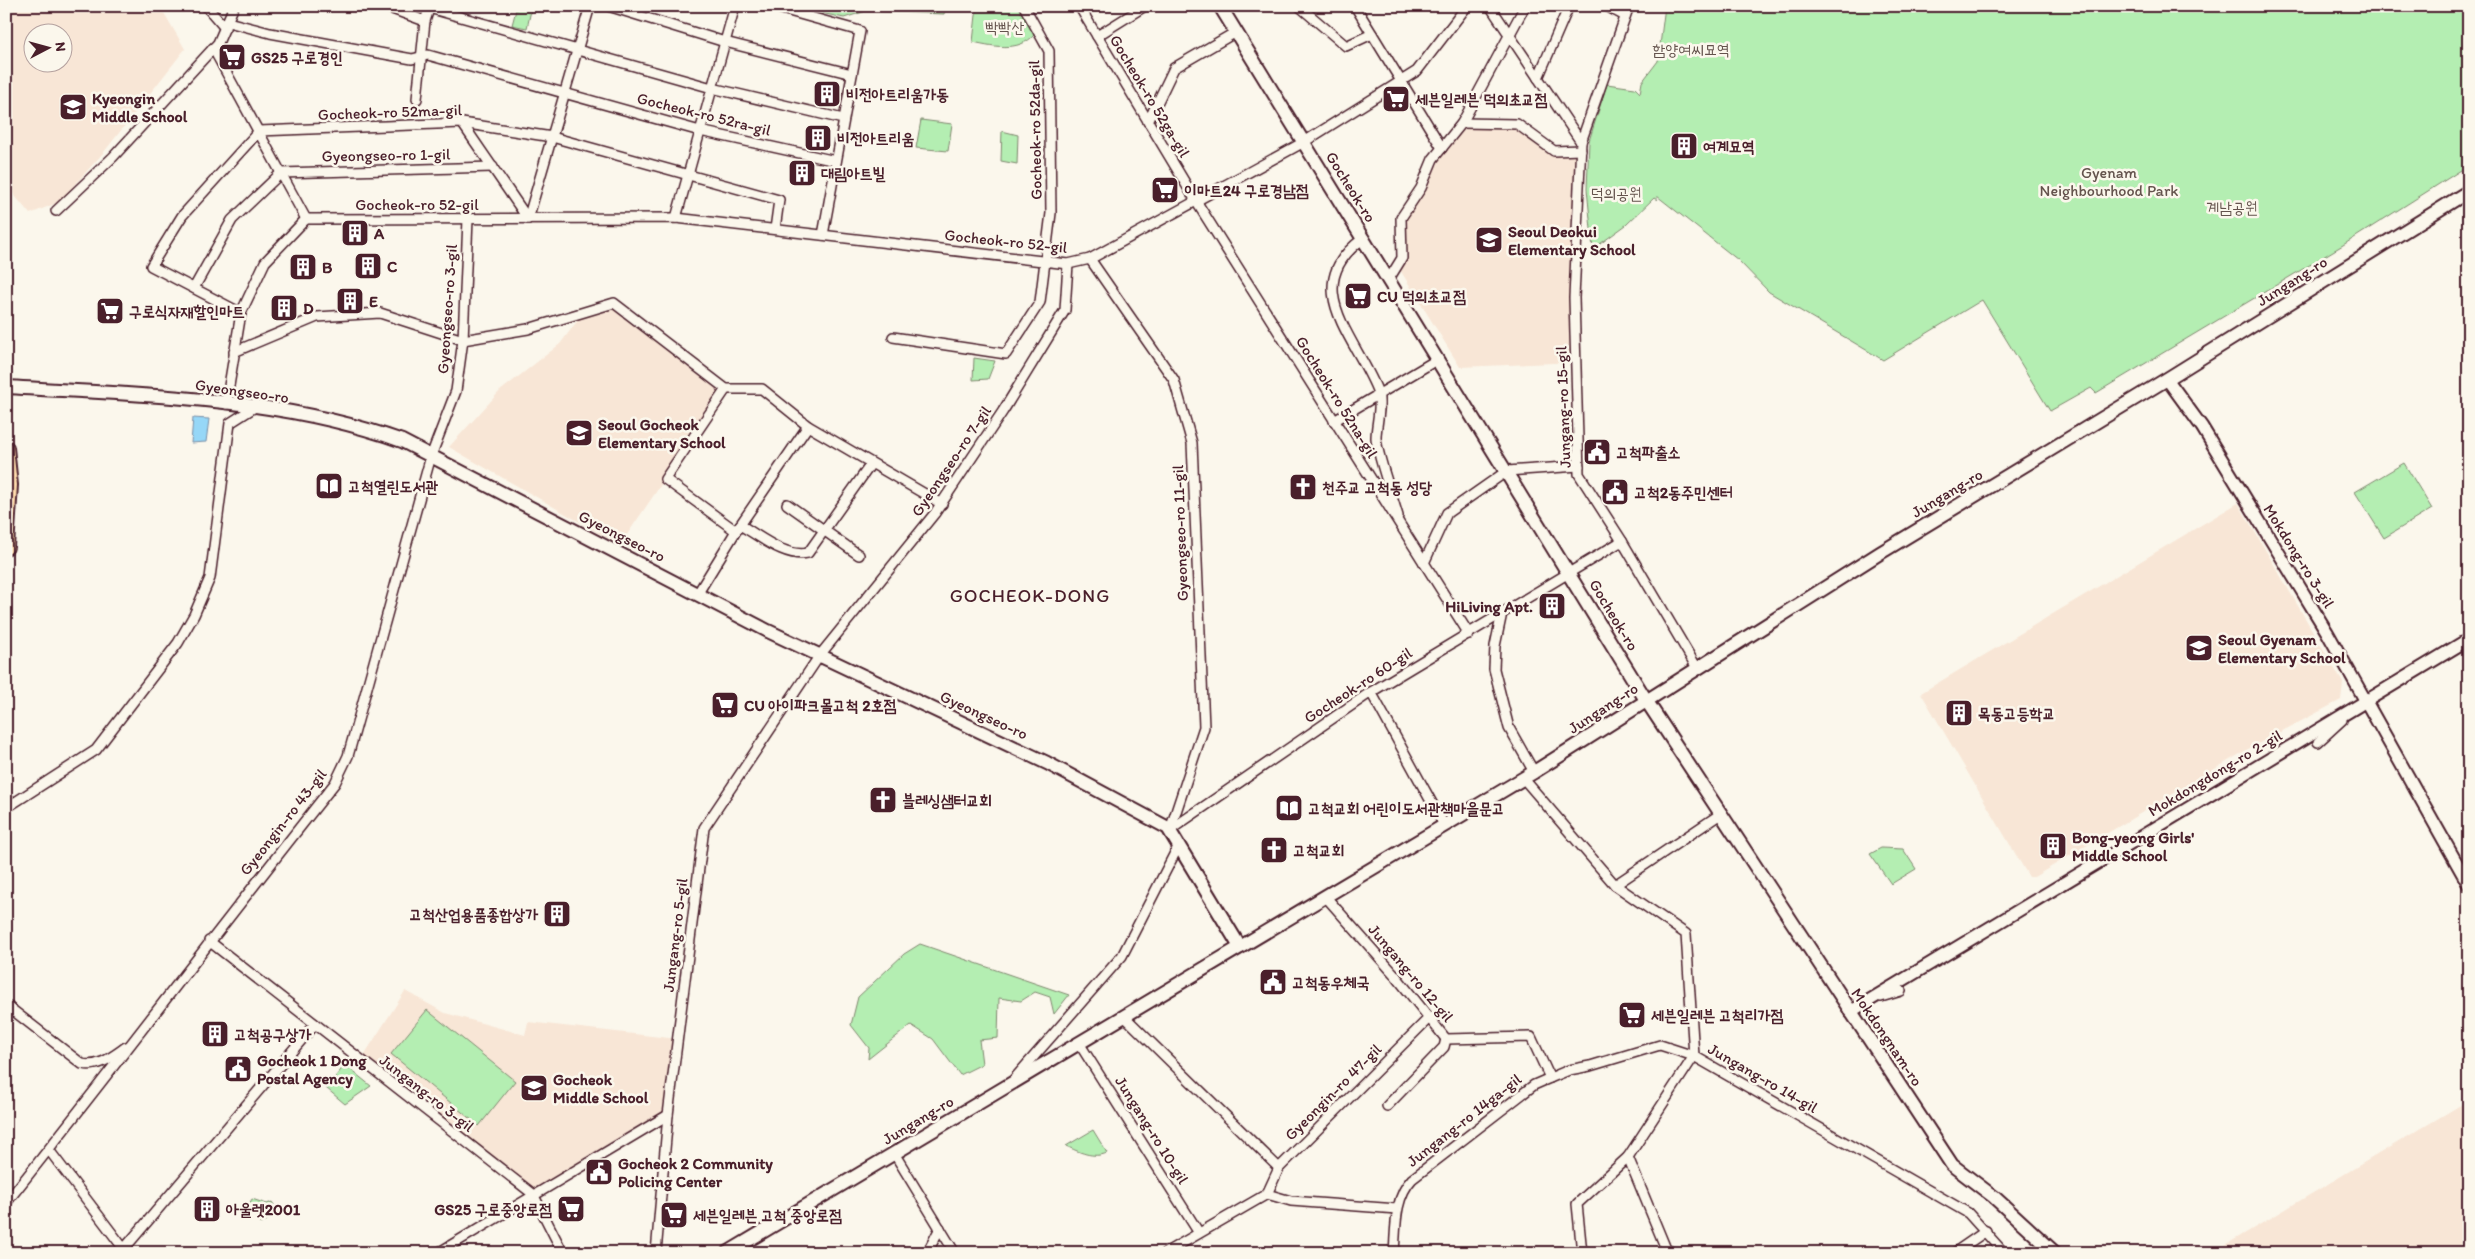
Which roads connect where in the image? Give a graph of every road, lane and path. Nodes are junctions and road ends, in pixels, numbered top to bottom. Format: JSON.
{"nodes":[{"id":1,"x":206,"y":6,"type":"edge"},
{"id":2,"x":234,"y":6,"type":"edge"},
{"id":3,"x":384,"y":6,"type":"edge"},
{"id":4,"x":590,"y":6,"type":"edge"},
{"id":5,"x":608,"y":6,"type":"edge"},
{"id":6,"x":735,"y":6,"type":"edge"},
{"id":7,"x":772,"y":6,"type":"edge"},
{"id":8,"x":1024,"y":6,"type":"edge"},
{"id":9,"x":1079,"y":6,"type":"edge"},
{"id":10,"x":1146,"y":6,"type":"edge"},
{"id":11,"x":1220,"y":6,"type":"edge"},
{"id":12,"x":1299,"y":6,"type":"edge"},
{"id":13,"x":1354,"y":6,"type":"edge"},
{"id":14,"x":1467,"y":6,"type":"edge"},
{"id":15,"x":1490,"y":6,"type":"edge"},
{"id":16,"x":1525,"y":6,"type":"edge"},
{"id":17,"x":1568,"y":6,"type":"edge"},
{"id":18,"x":1606,"y":6,"type":"edge"},
{"id":19,"x":1629,"y":6,"type":"edge"},
{"id":20,"x":430,"y":7,"type":"edge"},
{"id":21,"x":1625,"y":16,"type":"junction"},
{"id":22,"x":425,"y":21,"type":"junction"},
{"id":23,"x":226,"y":25,"type":"junction"},
{"id":24,"x":1236,"y":32,"type":"junction"},
{"id":25,"x":1372,"y":34,"type":"junction"},
{"id":26,"x":1097,"y":36,"type":"junction"},
{"id":27,"x":1510,"y":36,"type":"junction"},
{"id":28,"x":725,"y":42,"type":"junction"},
{"id":29,"x":213,"y":48,"type":"junction"},
{"id":30,"x":578,"y":49,"type":"junction"},
{"id":31,"x":421,"y":58,"type":"junction"},
{"id":32,"x":852,"y":74,"type":"junction"},
{"id":33,"x":1538,"y":78,"type":"junction"},
{"id":34,"x":1401,"y":81,"type":"junction"},
{"id":35,"x":712,"y":88,"type":"junction"},
{"id":36,"x":565,"y":93,"type":"junction"},
{"id":37,"x":417,"y":98,"type":"dead end"},
{"id":38,"x":843,"y":119,"type":"junction"},
{"id":39,"x":1148,"y":122,"type":"junction"},
{"id":40,"x":462,"y":123,"type":"junction"},
{"id":41,"x":1462,"y":123,"type":"junction"},
{"id":42,"x":700,"y":130,"type":"junction"},
{"id":43,"x":258,"y":131,"type":"junction"},
{"id":44,"x":552,"y":137,"type":"junction"},
{"id":45,"x":1304,"y":142,"type":"junction"},
{"id":46,"x":1581,"y":146,"type":"junction"},
{"id":47,"x":1442,"y":148,"type":"junction"},
{"id":48,"x":836,"y":161,"type":"junction"},
{"id":49,"x":493,"y":168,"type":"junction"},
{"id":50,"x":281,"y":172,"type":"junction"},
{"id":51,"x":688,"y":175,"type":"junction"},
{"id":52,"x":2469,"y":191,"type":"edge"},
{"id":53,"x":1196,"y":201,"type":"junction"},
{"id":54,"x":56,"y":211,"type":"dead end"},
{"id":55,"x":528,"y":218,"type":"junction"},
{"id":56,"x":676,"y":218,"type":"junction"},
{"id":57,"x":306,"y":219,"type":"junction"},
{"id":58,"x":468,"y":219,"type":"junction"},
{"id":59,"x":775,"y":229,"type":"junction"},
{"id":60,"x":823,"y":236,"type":"junction"},
{"id":61,"x":1364,"y":238,"type":"junction"},
{"id":62,"x":1090,"y":259,"type":"junction"},
{"id":63,"x":1046,"y":261,"type":"junction"},
{"id":64,"x":1068,"y":264,"type":"junction"},
{"id":65,"x":1389,"y":279,"type":"junction"},
{"id":66,"x":194,"y":288,"type":"junction"},
{"id":67,"x":240,"y":313,"type":"junction"},
{"id":68,"x":893,"y":337,"type":"dead end"},
{"id":69,"x":463,"y":340,"type":"junction"},
{"id":70,"x":234,"y":352,"type":"junction"},
{"id":71,"x":1438,"y":359,"type":"junction"},
{"id":72,"x":2167,"y":379,"type":"junction"},
{"id":73,"x":6,"y":387,"type":"edge"},
{"id":74,"x":726,"y":389,"type":"junction"},
{"id":75,"x":1379,"y":394,"type":"junction"},
{"id":76,"x":226,"y":404,"type":"junction"},
{"id":77,"x":256,"y":407,"type":"junction"},
{"id":78,"x":1334,"y":421,"type":"junction"},
{"id":79,"x":808,"y":426,"type":"junction"},
{"id":80,"x":6,"y":448,"type":"edge"},
{"id":81,"x":431,"y":456,"type":"junction"},
{"id":82,"x":871,"y":464,"type":"junction"},
{"id":83,"x":1579,"y":466,"type":"junction"},
{"id":84,"x":1507,"y":471,"type":"junction"},
{"id":85,"x":787,"y":504,"type":"dead end"},
{"id":86,"x":942,"y":504,"type":"junction"},
{"id":87,"x":1401,"y":527,"type":"junction"},
{"id":88,"x":738,"y":528,"type":"junction"},
{"id":89,"x":825,"y":530,"type":"junction"},
{"id":90,"x":1622,"y":541,"type":"junction"},
{"id":91,"x":6,"y":547,"type":"edge"},
{"id":92,"x":860,"y":556,"type":"dead end"},
{"id":93,"x":1424,"y":563,"type":"junction"},
{"id":94,"x":1570,"y":573,"type":"junction"},
{"id":95,"x":698,"y":593,"type":"junction"},
{"id":96,"x":1502,"y":613,"type":"junction"},
{"id":97,"x":1469,"y":634,"type":"junction"},
{"id":98,"x":2469,"y":639,"type":"edge"},
{"id":99,"x":820,"y":655,"type":"junction"},
{"id":100,"x":1697,"y":668,"type":"junction"},
{"id":101,"x":1371,"y":692,"type":"junction"},
{"id":102,"x":1646,"y":700,"type":"junction"},
{"id":103,"x":2368,"y":701,"type":"junction"},
{"id":104,"x":2349,"y":713,"type":"junction"},
{"id":105,"x":2318,"y":742,"type":"dead end"},
{"id":106,"x":1534,"y":772,"type":"junction"},
{"id":107,"x":1523,"y":778,"type":"junction"},
{"id":108,"x":6,"y":808,"type":"edge"},
{"id":109,"x":1722,"y":813,"type":"junction"},
{"id":110,"x":1444,"y":825,"type":"junction"},
{"id":111,"x":1169,"y":829,"type":"junction"},
{"id":112,"x":1179,"y":845,"type":"junction"},
{"id":113,"x":1615,"y":884,"type":"junction"},
{"id":114,"x":2469,"y":885,"type":"edge"},
{"id":115,"x":1325,"y":896,"type":"junction"},
{"id":116,"x":209,"y":941,"type":"junction"},
{"id":117,"x":1240,"y":947,"type":"junction"},
{"id":118,"x":1901,"y":990,"type":"dead end"},
{"id":119,"x":1866,"y":1002,"type":"junction"},
{"id":120,"x":6,"y":1005,"type":"edge"},
{"id":121,"x":1850,"y":1012,"type":"junction"},
{"id":122,"x":1124,"y":1016,"type":"junction"},
{"id":123,"x":1430,"y":1017,"type":"junction"},
{"id":124,"x":315,"y":1024,"type":"junction"},
{"id":125,"x":136,"y":1039,"type":"junction"},
{"id":126,"x":1446,"y":1039,"type":"junction"},
{"id":127,"x":1079,"y":1043,"type":"junction"},
{"id":128,"x":1694,"y":1056,"type":"junction"},
{"id":129,"x":1550,"y":1078,"type":"junction"},
{"id":130,"x":1010,"y":1084,"type":"junction"},
{"id":131,"x":1387,"y":1106,"type":"dead end"},
{"id":132,"x":668,"y":1115,"type":"junction"},
{"id":133,"x":49,"y":1150,"type":"junction"},
{"id":134,"x":894,"y":1153,"type":"junction"},
{"id":135,"x":1628,"y":1157,"type":"junction"},
{"id":136,"x":1279,"y":1168,"type":"junction"},
{"id":137,"x":533,"y":1194,"type":"junction"},
{"id":138,"x":1267,"y":1194,"type":"junction"},
{"id":139,"x":6,"y":1203,"type":"edge"},
{"id":140,"x":1397,"y":1209,"type":"junction"},
{"id":141,"x":940,"y":1228,"type":"junction"},
{"id":142,"x":1986,"y":1231,"type":"junction"},
{"id":143,"x":1199,"y":1233,"type":"junction"},
{"id":144,"x":126,"y":1251,"type":"edge"},
{"id":145,"x":2052,"y":1251,"type":"edge"},
{"id":146,"x":438,"y":1253,"type":"edge"},
{"id":147,"x":563,"y":1253,"type":"edge"},
{"id":148,"x":656,"y":1253,"type":"edge"},
{"id":149,"x":728,"y":1253,"type":"edge"},
{"id":150,"x":927,"y":1253,"type":"edge"},
{"id":151,"x":955,"y":1253,"type":"edge"},
{"id":152,"x":1165,"y":1253,"type":"edge"},
{"id":153,"x":1394,"y":1253,"type":"edge"},
{"id":154,"x":1582,"y":1253,"type":"edge"},
{"id":155,"x":1674,"y":1253,"type":"edge"},
{"id":156,"x":1954,"y":1253,"type":"edge"},
{"id":157,"x":2004,"y":1253,"type":"edge"}],
"edges":[{"from":1,"to":23,"type":"street"},
{"from":2,"to":23,"type":"street"},
{"from":3,"to":22,"type":"street"},
{"from":4,"to":30,"type":"street"},
{"from":5,"to":28,"type":"street"},
{"from":6,"to":28,"type":"street"},
{"from":7,"to":32,"type":"street"},
{"from":8,"to":63,"type":"street","name":"Gocheok-ro 52da-gil"},
{"from":9,"to":26,"type":"street","name":"Gocheok-ro 52ga-gil"},
{"from":10,"to":26,"type":"street"},
{"from":11,"to":24,"type":"main road","name":"Gocheok-ro"},
{"from":12,"to":25,"type":"street"},
{"from":13,"to":25,"type":"street"},
{"from":14,"to":34,"type":"street","name":"Gocheok-ro 52-gil"},
{"from":15,"to":27,"type":"street"},
{"from":16,"to":27,"type":"street"},
{"from":17,"to":33,"type":"street"},
{"from":18,"to":21,"type":"street"},
{"from":19,"to":21,"type":"street","name":"Jungang-ro 15-gil"},
{"from":20,"to":22,"type":"street"},
{"from":20,"to":30,"type":"street"},
{"from":21,"to":46,"type":"street","name":"Jungang-ro 15-gil"},
{"from":22,"to":31,"type":"street"},
{"from":23,"to":29,"type":"street"},
{"from":23,"to":31,"type":"street","name":"Gocheok-ro 52ra-gil"},
{"from":24,"to":39,"type":"street"},
{"from":24,"to":45,"type":"main road","name":"Gocheok-ro"},
{"from":25,"to":34,"type":"street"},
{"from":26,"to":39,"type":"street","name":"Gocheok-ro 52ga-gil"},
{"from":27,"to":33,"type":"street"},
{"from":27,"to":41,"type":"street"},
{"from":28,"to":32,"type":"street"},
{"from":28,"to":35,"type":"street"},
{"from":29,"to":43,"type":"street"},
{"from":29,"to":54,"type":"street"},
{"from":30,"to":35,"type":"street","name":"Gocheok-ro 52ra-gil"},
{"from":30,"to":36,"type":"street"},
{"from":31,"to":36,"type":"street","name":"Gocheok-ro 52ra-gil"},
{"from":31,"to":37,"type":"street"},
{"from":32,"to":38,"type":"street"},
{"from":33,"to":46,"type":"street"},
{"from":34,"to":45,"type":"street","name":"Gocheok-ro 52-gil"},
{"from":34,"to":47,"type":"street"},
{"from":35,"to":38,"type":"street","name":"Gocheok-ro 52ra-gil"},
{"from":35,"to":42,"type":"street"},
{"from":36,"to":42,"type":"street","name":"Gocheok-ro 52ra-gil"},
{"from":36,"to":44,"type":"street"},
{"from":38,"to":48,"type":"street"},
{"from":39,"to":53,"type":"street","name":"Gocheok-ro 52ga-gil"},
{"from":40,"to":43,"type":"street","name":"Gocheok-ro 52ma-gil"},
{"from":40,"to":44,"type":"street","name":"Gocheok-ro 52ma-gil"},
{"from":40,"to":49,"type":"street"},
{"from":41,"to":46,"type":"street"},
{"from":41,"to":47,"type":"street"},
{"from":42,"to":48,"type":"street","name":"Gocheok-ro 52ra-gil"},
{"from":42,"to":51,"type":"street"},
{"from":43,"to":50,"type":"street"},
{"from":43,"to":66,"type":"street"},
{"from":44,"to":51,"type":"street"},
{"from":44,"to":55,"type":"street"},
{"from":45,"to":53,"type":"street","name":"Gocheok-ro 52-gil"},
{"from":45,"to":61,"type":"main road","name":"Gocheok-ro"},
{"from":46,"to":83,"type":"street","name":"Jungang-ro 15-gil"},
{"from":47,"to":65,"type":"street"},
{"from":48,"to":60,"type":"street"},
{"from":49,"to":50,"type":"street","name":"Gyeongseo-ro 1-gil"},
{"from":49,"to":55,"type":"street"},
{"from":50,"to":57,"type":"street"},
{"from":50,"to":66,"type":"street"},
{"from":51,"to":56,"type":"street"},
{"from":51,"to":59,"type":"street"},
{"from":52,"to":72,"type":"main road","name":"Jungang-ro"},
{"from":53,"to":62,"type":"street","name":"Gocheok-ro 52-gil"},
{"from":53,"to":78,"type":"street","name":"Gocheok-ro 52na-gil"},
{"from":55,"to":56,"type":"street","name":"Gocheok-ro 52-gil"},
{"from":55,"to":58,"type":"street","name":"Gocheok-ro 52-gil"},
{"from":56,"to":59,"type":"street","name":"Gocheok-ro 52-gil"},
{"from":57,"to":58,"type":"street","name":"Gocheok-ro 52-gil"},
{"from":57,"to":67,"type":"street"},
{"from":58,"to":69,"type":"street","name":"Gyeongseo-ro 3-gil"},
{"from":59,"to":60,"type":"street","name":"Gocheok-ro 52-gil"},
{"from":60,"to":63,"type":"street","name":"Gocheok-ro 52-gil"},
{"from":61,"to":65,"type":"main road","name":"Gocheok-ro"},
{"from":61,"to":75,"type":"street"},
{"from":62,"to":64,"type":"street","name":"Gocheok-ro 52-gil"},
{"from":62,"to":111,"type":"street","name":"Gyeongseo-ro 11-gil"},
{"from":63,"to":64,"type":"street","name":"Gocheok-ro 52-gil"},
{"from":63,"to":68,"type":"street","name":"Gocheok-ro 52da-gil"},
{"from":64,"to":86,"type":"street","name":"Gyeongseo-ro 7-gil"},
{"from":65,"to":71,"type":"main road","name":"Gocheok-ro"},
{"from":66,"to":67,"type":"street"},
{"from":67,"to":70,"type":"street"},
{"from":69,"to":70,"type":"street"},
{"from":69,"to":74,"type":"street"},
{"from":69,"to":81,"type":"street","name":"Gyeongseo-ro 3-gil"},
{"from":70,"to":76,"type":"street"},
{"from":71,"to":75,"type":"street"},
{"from":71,"to":84,"type":"main road","name":"Gocheok-ro"},
{"from":72,"to":100,"type":"main road","name":"Jungang-ro"},
{"from":72,"to":103,"type":"street","name":"Mokdong-ro 3-gil"},
{"from":73,"to":76,"type":"main road","name":"Gyeongseo-ro"},
{"from":74,"to":79,"type":"street"},
{"from":74,"to":88,"type":"street"},
{"from":75,"to":78,"type":"street"},
{"from":75,"to":87,"type":"street"},
{"from":76,"to":77,"type":"main road","name":"Gyeongseo-ro"},
{"from":77,"to":81,"type":"main road","name":"Gyeongseo-ro"},
{"from":77,"to":108,"type":"street"},
{"from":78,"to":87,"type":"street","name":"Gocheok-ro 52na-gil"},
{"from":79,"to":82,"type":"street"},
{"from":79,"to":88,"type":"street"},
{"from":80,"to":91,"type":"main road"},
{"from":81,"to":95,"type":"main road","name":"Gyeongseo-ro"},
{"from":81,"to":116,"type":"street","name":"Gyeongin-ro 43-gil"},
{"from":82,"to":86,"type":"street"},
{"from":82,"to":89,"type":"street"},
{"from":83,"to":84,"type":"street"},
{"from":83,"to":90,"type":"street","name":"Jungang-ro 15-gil"},
{"from":84,"to":93,"type":"street"},
{"from":84,"to":94,"type":"main road","name":"Gocheok-ro"},
{"from":85,"to":89,"type":"street"},
{"from":86,"to":99,"type":"street","name":"Gyeongseo-ro 7-gil"},
{"from":87,"to":93,"type":"street","name":"Gocheok-ro 52na-gil"},
{"from":88,"to":89,"type":"street"},
{"from":88,"to":95,"type":"street"},
{"from":89,"to":92,"type":"street"},
{"from":90,"to":94,"type":"street","name":"Gocheok-ro"},
{"from":90,"to":100,"type":"street","name":"Jungang-ro 15-gil"},
{"from":93,"to":97,"type":"street","name":"Gocheok-ro 52na-gil"},
{"from":94,"to":96,"type":"street","name":"Gocheok-ro 60-gil"},
{"from":94,"to":102,"type":"main road","name":"Gocheok-ro"},
{"from":95,"to":99,"type":"main road","name":"Gyeongseo-ro"},
{"from":96,"to":97,"type":"street","name":"Gocheok-ro 60-gil"},
{"from":96,"to":106,"type":"street"},
{"from":97,"to":101,"type":"street","name":"Gocheok-ro 60-gil"},
{"from":98,"to":103,"type":"street","name":"Mokdongdong-ro 2-gil"},
{"from":99,"to":111,"type":"main road","name":"Gyeongseo-ro"},
{"from":99,"to":132,"type":"street","name":"Jungang-ro 5-gil"},
{"from":100,"to":102,"type":"main road","name":"Jungang-ro"},
{"from":101,"to":110,"type":"street"},
{"from":101,"to":111,"type":"street","name":"Gocheok-ro 60-gil"},
{"from":102,"to":106,"type":"main road","name":"Jungang-ro"},
{"from":102,"to":109,"type":"main road","name":"Mokdongnam-ro"},
{"from":103,"to":104,"type":"street","name":"Mokdongdong-ro 2-gil"},
{"from":103,"to":114,"type":"street","name":"Mokdong-ro 3-gil"},
{"from":104,"to":105,"type":"street"},
{"from":104,"to":119,"type":"street","name":"Mokdongdong-ro 2-gil"},
{"from":106,"to":107,"type":"main road","name":"Jungang-ro"},
{"from":107,"to":110,"type":"main road","name":"Jungang-ro"},
{"from":107,"to":113,"type":"street","name":"Jungang-ro 14-gil"},
{"from":109,"to":113,"type":"street"},
{"from":109,"to":121,"type":"main road","name":"Mokdongnam-ro"},
{"from":110,"to":115,"type":"main road","name":"Jungang-ro"},
{"from":111,"to":112,"type":"main road","name":"Gyeongseo-ro"},
{"from":112,"to":117,"type":"main road","name":"Gyeongseo-ro"},
{"from":112,"to":130,"type":"street"},
{"from":113,"to":128,"type":"street","name":"Jungang-ro 14-gil"},
{"from":115,"to":117,"type":"main road","name":"Jungang-ro"},
{"from":115,"to":123,"type":"street","name":"Jungang-ro 12-gil"},
{"from":116,"to":124,"type":"street","name":"Jungang-ro 3-gil"},
{"from":116,"to":125,"type":"street","name":"Gyeongin-ro 43-gil"},
{"from":117,"to":122,"type":"main road","name":"Jungang-ro"},
{"from":118,"to":119,"type":"street"},
{"from":119,"to":121,"type":"street","name":"Mokdongdong-ro 2-gil"},
{"from":120,"to":125,"type":"street"},
{"from":121,"to":145,"type":"main road","name":"Mokdongnam-ro"},
{"from":122,"to":127,"type":"main road","name":"Jungang-ro"},
{"from":122,"to":136,"type":"street"},
{"from":123,"to":126,"type":"street","name":"Jungang-ro 12-gil"},
{"from":123,"to":136,"type":"street","name":"Gyeongin-ro 47-gil"},
{"from":124,"to":137,"type":"street","name":"Jungang-ro 3-gil"},
{"from":124,"to":144,"type":"street"},
{"from":125,"to":133,"type":"street","name":"Gyeongin-ro 43-gil"},
{"from":126,"to":129,"type":"street","name":"Jungang-ro 12-gil"},
{"from":126,"to":131,"type":"street"},
{"from":127,"to":130,"type":"main road","name":"Jungang-ro"},
{"from":127,"to":143,"type":"street","name":"Jungang-ro 10-gil"},
{"from":128,"to":129,"type":"street","name":"Jungang-ro 14ga-gil"},
{"from":128,"to":135,"type":"street"},
{"from":128,"to":142,"type":"street","name":"Jungang-ro 14-gil"},
{"from":129,"to":140,"type":"street","name":"Jungang-ro 14ga-gil"},
{"from":130,"to":134,"type":"main road","name":"Jungang-ro"},
{"from":132,"to":137,"type":"street"},
{"from":132,"to":148,"type":"street","name":"Jungang-ro 5-gil"},
{"from":133,"to":139,"type":"street","name":"Gyeongin-ro 43-gil"},
{"from":133,"to":144,"type":"street"},
{"from":134,"to":141,"type":"street"},
{"from":134,"to":149,"type":"main road","name":"Jungang-ro"},
{"from":135,"to":154,"type":"street"},
{"from":135,"to":155,"type":"street"},
{"from":136,"to":138,"type":"street","name":"Gyeongin-ro 47-gil"},
{"from":137,"to":146,"type":"street"},
{"from":137,"to":147,"type":"street","name":"Jungang-ro 3-gil"},
{"from":138,"to":140,"type":"street"},
{"from":138,"to":143,"type":"street"},
{"from":140,"to":153,"type":"street","name":"Jungang-ro 14ga-gil"},
{"from":141,"to":150,"type":"street"},
{"from":141,"to":151,"type":"street"},
{"from":142,"to":156,"type":"street"},
{"from":142,"to":157,"type":"street","name":"Jungang-ro 14-gil"},
{"from":143,"to":152,"type":"street"}]}
